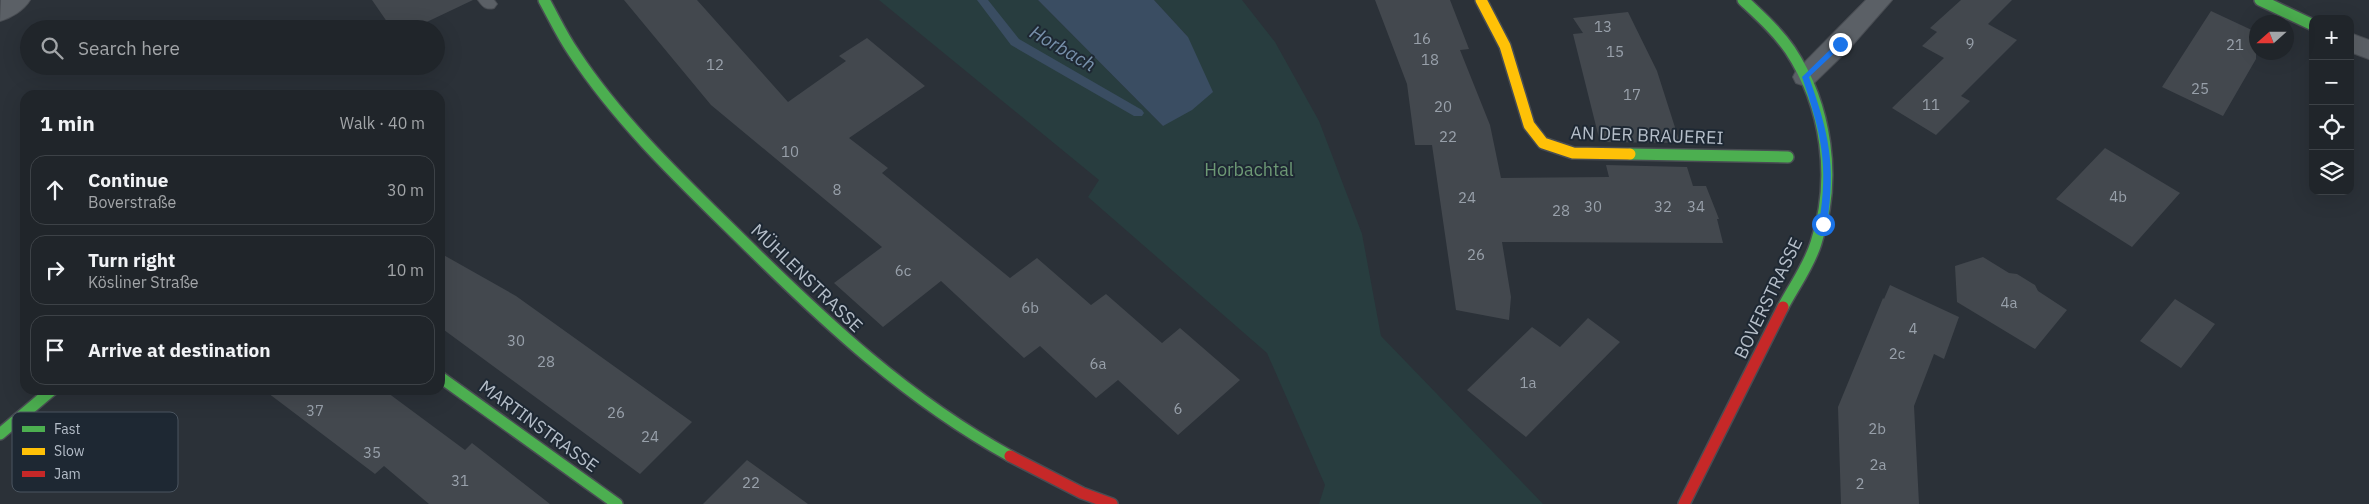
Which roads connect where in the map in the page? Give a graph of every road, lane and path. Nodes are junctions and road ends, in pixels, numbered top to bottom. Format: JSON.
{"nodes":[{"id":1,"x":18,"y":0,"type":"edge"},
{"id":2,"x":544,"y":0,"type":"edge"},
{"id":3,"x":1481,"y":0,"type":"edge"},
{"id":4,"x":1743,"y":0,"type":"edge"},
{"id":5,"x":1880,"y":0,"type":"edge"},
{"id":6,"x":2260,"y":0,"type":"edge"},
{"id":7,"x":0,"y":13,"type":"edge"},
{"id":8,"x":2309,"y":23,"type":"edge"},
{"id":9,"x":2354,"y":44,"type":"edge"},
{"id":10,"x":2369,"y":50,"type":"edge"},
{"id":11,"x":1805,"y":77,"type":"junction"},
{"id":12,"x":1788,"y":157,"type":"dead end"},
{"id":13,"x":445,"y":381,"type":"edge"},
{"id":14,"x":46,"y":395,"type":"edge"},
{"id":15,"x":26,"y":412,"type":"edge"},
{"id":16,"x":12,"y":424,"type":"edge"},
{"id":17,"x":0,"y":434,"type":"edge"},
{"id":18,"x":617,"y":504,"type":"edge"},
{"id":19,"x":1112,"y":504,"type":"edge"},
{"id":20,"x":1684,"y":504,"type":"edge"}],
"edges":[{"from":1,"to":7,"type":"street"},
{"from":2,"to":19,"type":"street","name":"MÜHLENSTRASSE"},
{"from":3,"to":12,"type":"street","name":"AN DER BRAUEREI"},
{"from":4,"to":11,"type":"street","name":"BOVERSTRASSE"},
{"from":5,"to":11,"type":"street"},
{"from":6,"to":8,"type":"street"},
{"from":9,"to":10,"type":"street"},
{"from":11,"to":20,"type":"street","name":"BOVERSTRASSE"},
{"from":13,"to":18,"type":"street","name":"MARTINSTRASSE"},
{"from":14,"to":15,"type":"street"},
{"from":16,"to":17,"type":"street"}]}
